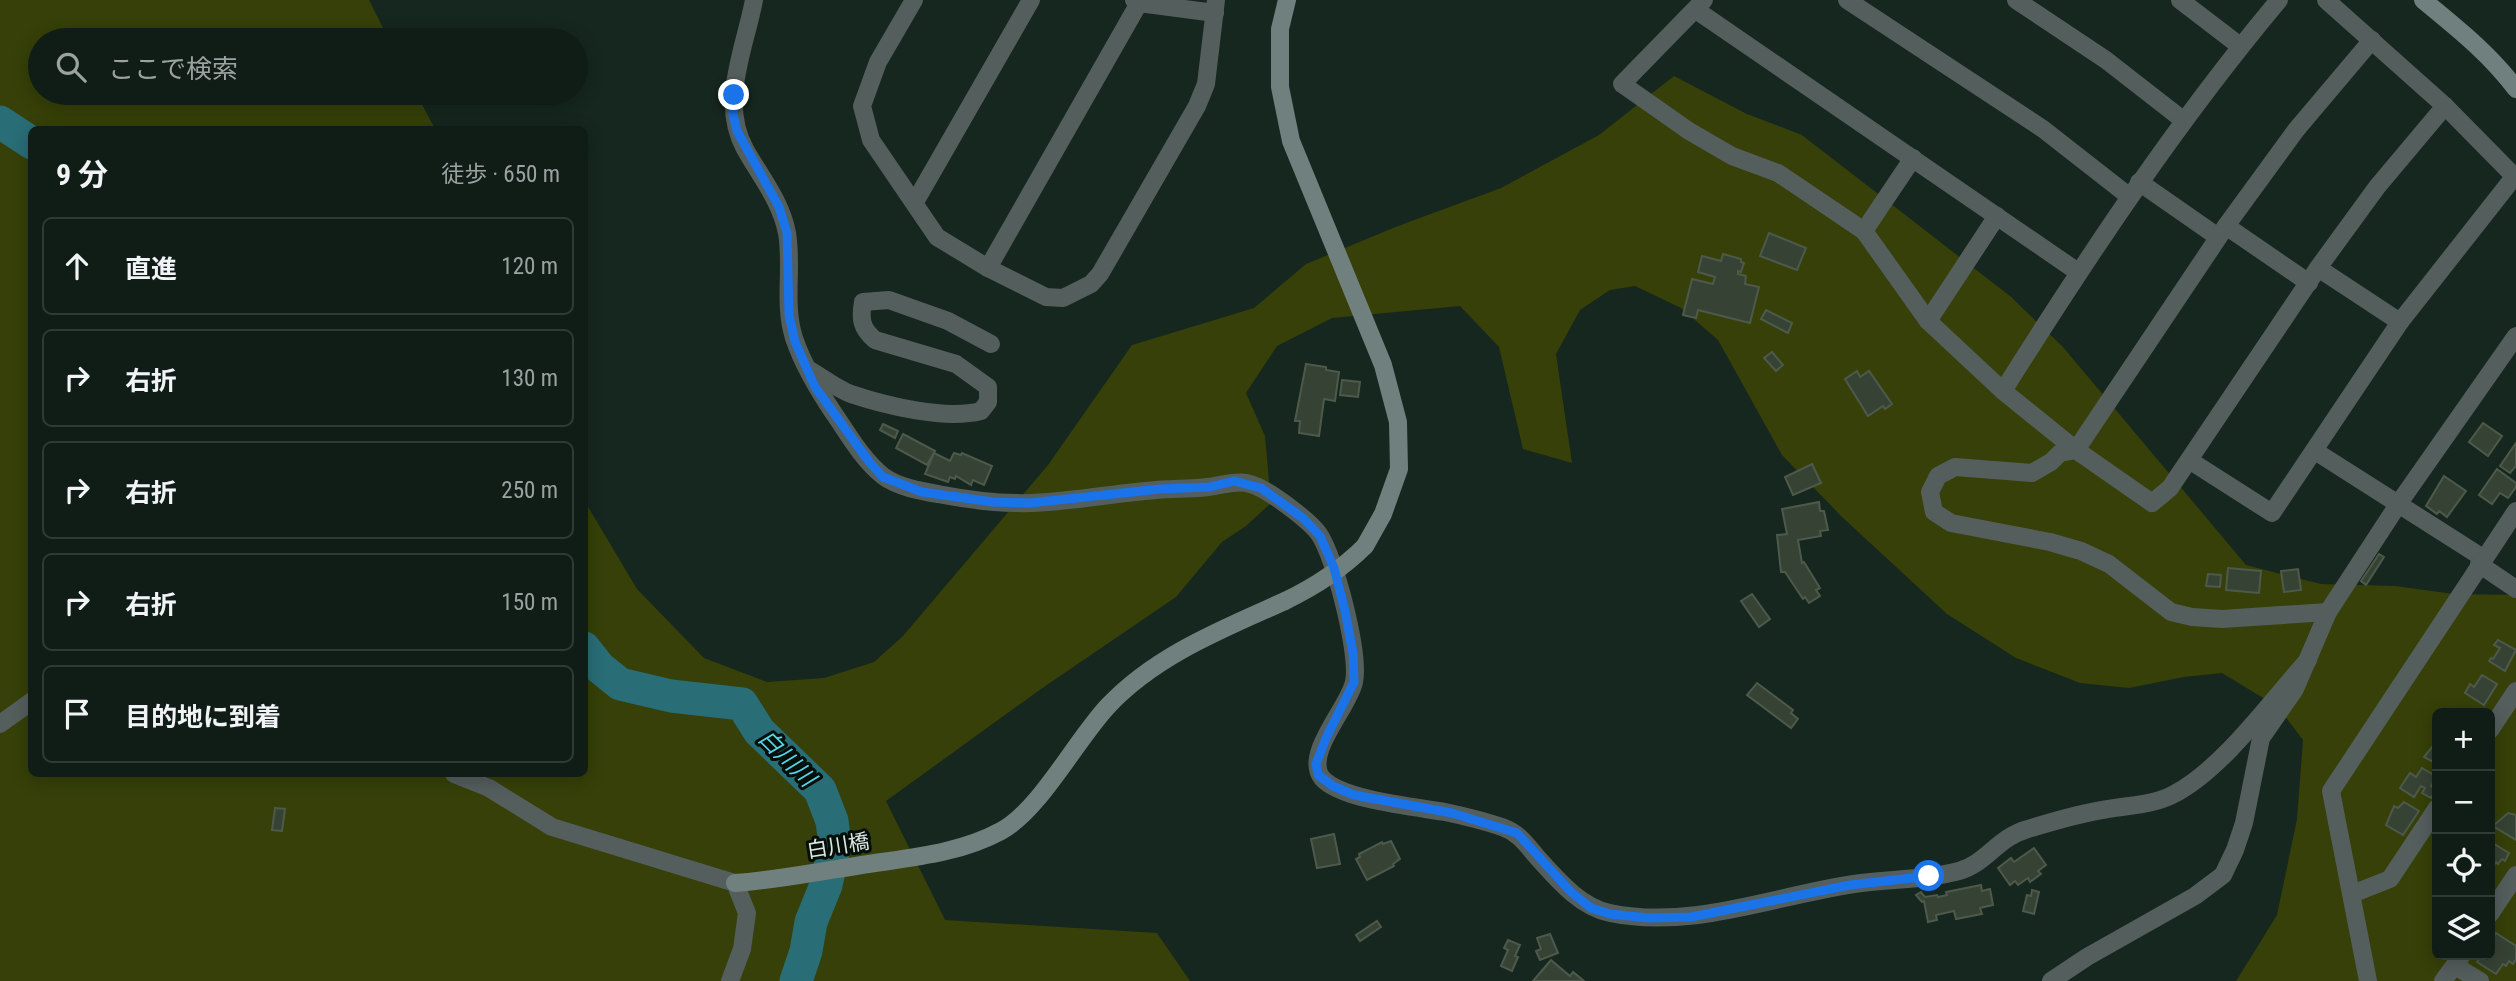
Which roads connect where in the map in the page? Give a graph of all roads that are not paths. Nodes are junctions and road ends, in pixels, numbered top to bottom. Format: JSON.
{"nodes":[{"id":1,"x":754,"y":0,"type":"edge"},
{"id":2,"x":914,"y":0,"type":"edge"},
{"id":3,"x":1031,"y":0,"type":"edge"},
{"id":4,"x":1287,"y":0,"type":"edge"},
{"id":5,"x":1847,"y":0,"type":"edge"},
{"id":6,"x":2016,"y":0,"type":"edge"},
{"id":7,"x":2180,"y":0,"type":"edge"},
{"id":8,"x":2279,"y":0,"type":"edge"},
{"id":9,"x":2326,"y":0,"type":"edge"},
{"id":10,"x":2423,"y":0,"type":"edge"},
{"id":11,"x":1136,"y":2,"type":"edge"},
{"id":12,"x":1700,"y":5,"type":"edge"},
{"id":13,"x":1215,"y":6,"type":"edge"},
{"id":14,"x":2372,"y":40,"type":"junction"},
{"id":15,"x":2241,"y":46,"type":"junction"},
{"id":16,"x":2516,"y":89,"type":"edge"},
{"id":17,"x":2445,"y":106,"type":"junction"},
{"id":18,"x":2183,"y":120,"type":"junction"},
{"id":19,"x":1913,"y":158,"type":"junction"},
{"id":20,"x":2515,"y":178,"type":"edge"},
{"id":21,"x":2134,"y":190,"type":"junction"},
{"id":22,"x":915,"y":202,"type":"junction"},
{"id":23,"x":1997,"y":216,"type":"junction"},
{"id":24,"x":1864,"y":231,"type":"junction"},
{"id":25,"x":2222,"y":231,"type":"junction"},
{"id":26,"x":988,"y":268,"type":"junction"},
{"id":27,"x":2078,"y":272,"type":"junction"},
{"id":28,"x":2314,"y":276,"type":"junction"},
{"id":29,"x":1928,"y":321,"type":"junction"},
{"id":30,"x":2400,"y":322,"type":"junction"},
{"id":31,"x":2516,"y":336,"type":"edge"},
{"id":32,"x":991,"y":344,"type":"dead end"},
{"id":33,"x":808,"y":369,"type":"junction"},
{"id":34,"x":2003,"y":391,"type":"junction"},
{"id":35,"x":2076,"y":450,"type":"junction"},
{"id":36,"x":2315,"y":451,"type":"junction"},
{"id":37,"x":2189,"y":460,"type":"junction"},
{"id":38,"x":2399,"y":503,"type":"junction"},
{"id":39,"x":2516,"y":511,"type":"edge"},
{"id":40,"x":2481,"y":561,"type":"junction"},
{"id":41,"x":2516,"y":589,"type":"edge"},
{"id":42,"x":2328,"y":612,"type":"junction"},
{"id":43,"x":2308,"y":660,"type":"junction"},
{"id":44,"x":2516,"y":691,"type":"edge"},
{"id":45,"x":28,"y":704,"type":"edge"},
{"id":46,"x":2495,"y":722,"type":"edge"},
{"id":47,"x":0,"y":724,"type":"edge"},
{"id":48,"x":462,"y":777,"type":"edge"},
{"id":49,"x":2432,"y":815,"type":"edge"},
{"id":50,"x":2516,"y":875,"type":"edge"},
{"id":51,"x":735,"y":883,"type":"junction"},
{"id":52,"x":2352,"y":894,"type":"junction"},
{"id":53,"x":2495,"y":906,"type":"edge"},
{"id":54,"x":2459,"y":960,"type":"edge"},
{"id":55,"x":730,"y":981,"type":"edge"},
{"id":56,"x":2051,"y":981,"type":"edge"},
{"id":57,"x":2368,"y":981,"type":"edge"},
{"id":58,"x":2443,"y":981,"type":"edge"},
{"id":59,"x":2480,"y":981,"type":"edge"}],
"edges":[{"from":1,"to":33,"type":"street"},
{"from":2,"to":22,"type":"street"},
{"from":3,"to":22,"type":"street"},
{"from":4,"to":51,"type":"street","name":"白川橋","bridge":true},
{"from":5,"to":21,"type":"street"},
{"from":6,"to":18,"type":"street"},
{"from":7,"to":15,"type":"street"},
{"from":8,"to":15,"type":"street"},
{"from":9,"to":14,"type":"street"},
{"from":10,"to":16,"type":"street"},
{"from":11,"to":13,"type":"street"},
{"from":11,"to":26,"type":"street"},
{"from":12,"to":19,"type":"street"},
{"from":12,"to":24,"type":"street"},
{"from":13,"to":26,"type":"street"},
{"from":14,"to":17,"type":"street"},
{"from":14,"to":25,"type":"street"},
{"from":15,"to":18,"type":"street"},
{"from":17,"to":20,"type":"street"},
{"from":17,"to":28,"type":"street"},
{"from":18,"to":21,"type":"street"},
{"from":19,"to":23,"type":"street"},
{"from":19,"to":24,"type":"street"},
{"from":20,"to":30,"type":"street"},
{"from":21,"to":25,"type":"street"},
{"from":21,"to":27,"type":"street"},
{"from":22,"to":26,"type":"street"},
{"from":23,"to":27,"type":"street"},
{"from":23,"to":29,"type":"street"},
{"from":24,"to":29,"type":"street"},
{"from":25,"to":28,"type":"street"},
{"from":25,"to":35,"type":"street"},
{"from":27,"to":34,"type":"street"},
{"from":28,"to":30,"type":"street"},
{"from":28,"to":37,"type":"street"},
{"from":29,"to":34,"type":"street"},
{"from":30,"to":36,"type":"street"},
{"from":31,"to":38,"type":"street"},
{"from":32,"to":33,"type":"street"},
{"from":33,"to":43,"type":"street"},
{"from":34,"to":35,"type":"street"},
{"from":35,"to":37,"type":"street"},
{"from":35,"to":42,"type":"street"},
{"from":36,"to":37,"type":"street"},
{"from":36,"to":38,"type":"street"},
{"from":38,"to":40,"type":"street"},
{"from":38,"to":42,"type":"street"},
{"from":39,"to":40,"type":"street"},
{"from":40,"to":41,"type":"street"},
{"from":40,"to":52,"type":"street"},
{"from":42,"to":43,"type":"street"},
{"from":43,"to":56,"type":"street"},
{"from":44,"to":46,"type":"street"},
{"from":45,"to":47,"type":"street"},
{"from":48,"to":51,"type":"street"},
{"from":49,"to":52,"type":"street"},
{"from":50,"to":53,"type":"street"},
{"from":51,"to":55,"type":"street"},
{"from":52,"to":57,"type":"street"},
{"from":54,"to":58,"type":"street"},
{"from":54,"to":59,"type":"street"}]}
